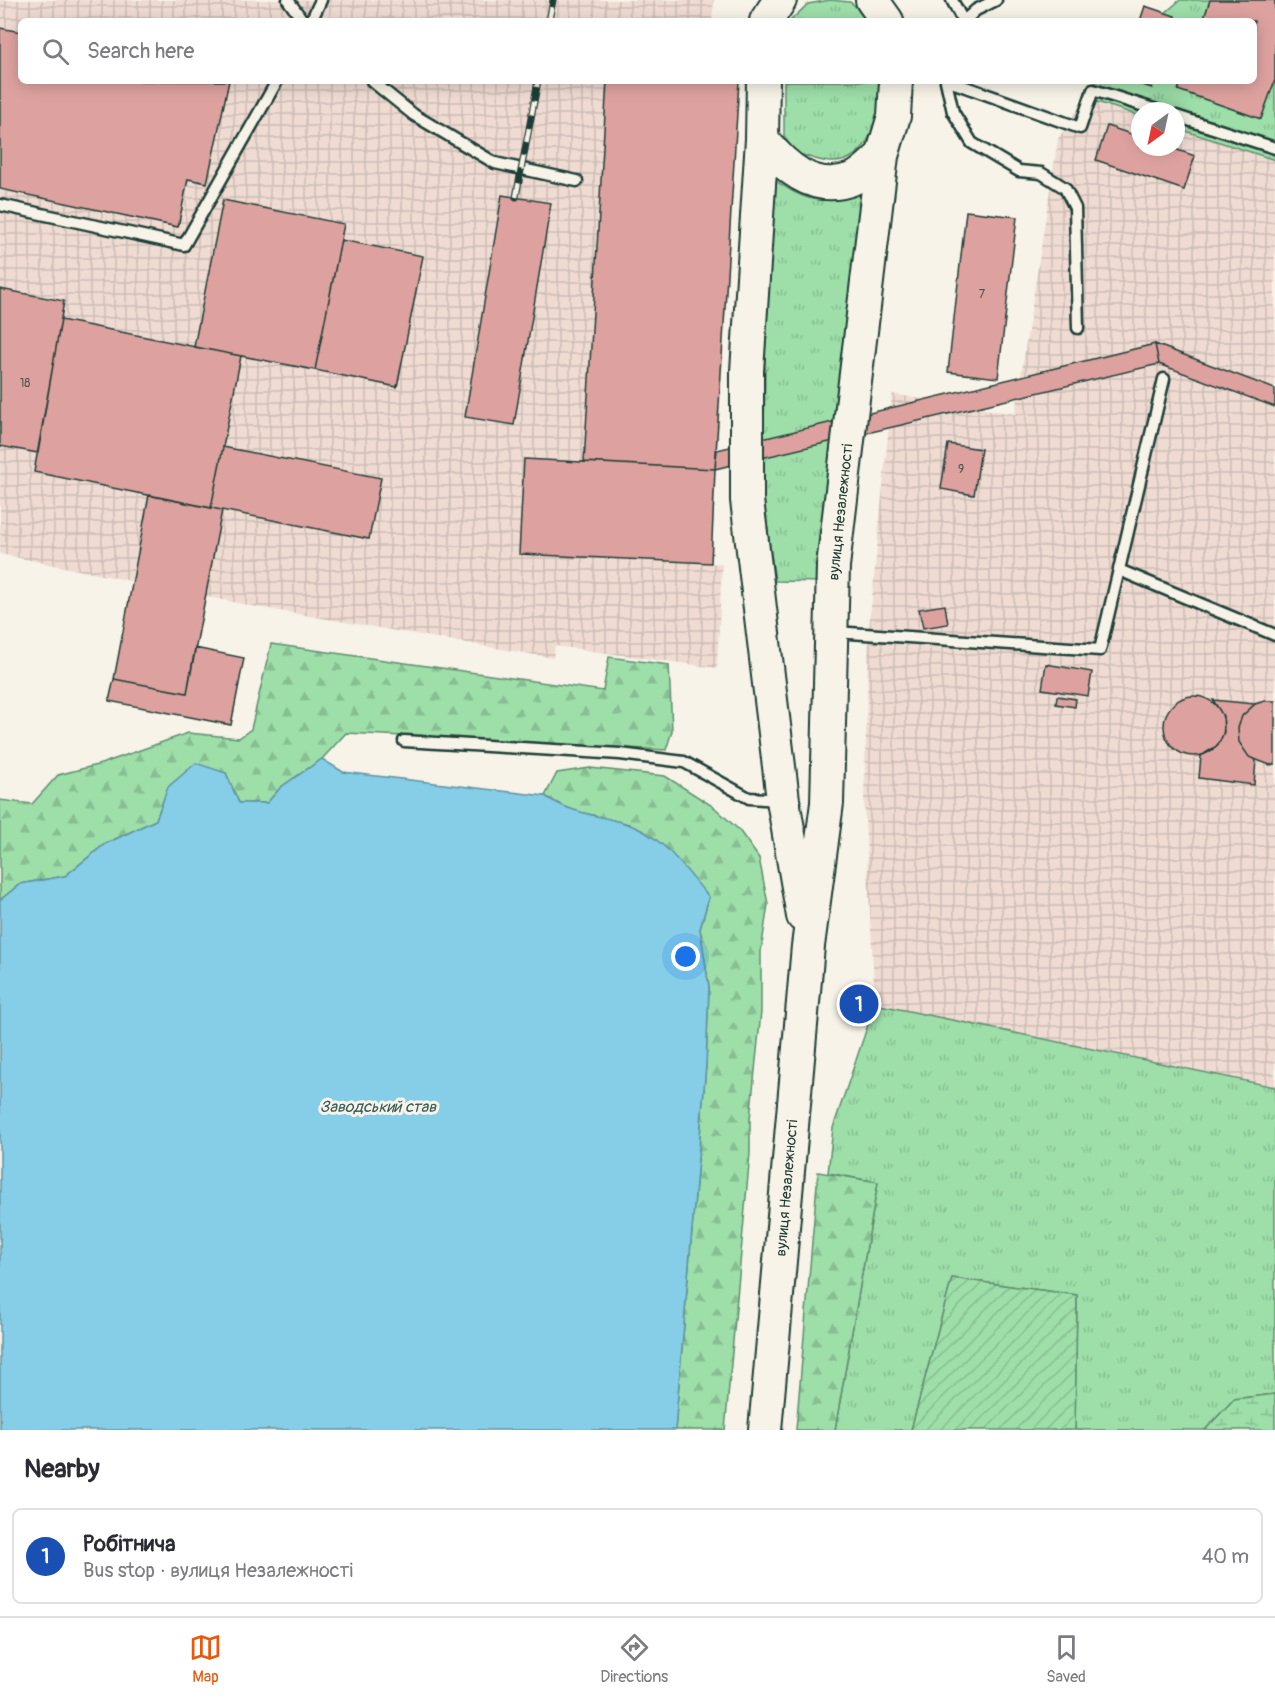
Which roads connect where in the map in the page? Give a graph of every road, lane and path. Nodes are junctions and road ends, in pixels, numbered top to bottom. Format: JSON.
{"nodes":[{"id":1,"x":288,"y":0,"type":"edge"},
{"id":2,"x":321,"y":0,"type":"edge"},
{"id":3,"x":768,"y":0,"type":"edge"},
{"id":4,"x":780,"y":0,"type":"edge"},
{"id":5,"x":872,"y":0,"type":"edge"},
{"id":6,"x":893,"y":0,"type":"edge"},
{"id":7,"x":952,"y":0,"type":"edge"},
{"id":8,"x":996,"y":0,"type":"edge"},
{"id":9,"x":301,"y":18,"type":"edge"},
{"id":10,"x":312,"y":18,"type":"edge"},
{"id":11,"x":765,"y":18,"type":"edge"},
{"id":12,"x":767,"y":18,"type":"edge"},
{"id":13,"x":885,"y":18,"type":"edge"},
{"id":14,"x":894,"y":18,"type":"edge"},
{"id":15,"x":962,"y":18,"type":"edge"},
{"id":16,"x":967,"y":18,"type":"edge"},
{"id":17,"x":274,"y":84,"type":"edge"},
{"id":18,"x":376,"y":84,"type":"edge"},
{"id":19,"x":763,"y":84,"type":"edge"},
{"id":20,"x":896,"y":84,"type":"edge"},
{"id":21,"x":948,"y":84,"type":"edge"},
{"id":22,"x":956,"y":84,"type":"edge"},
{"id":23,"x":1132,"y":102,"type":"edge"},
{"id":24,"x":1185,"y":119,"type":"edge"},
{"id":25,"x":762,"y":139,"type":"junction"},
{"id":26,"x":1275,"y":148,"type":"edge"},
{"id":27,"x":882,"y":156,"type":"junction"},
{"id":28,"x":577,"y":181,"type":"dead end"},
{"id":29,"x":0,"y":205,"type":"edge"},
{"id":30,"x":1078,"y":328,"type":"dead end"},
{"id":31,"x":1164,"y":379,"type":"dead end"},
{"id":32,"x":1119,"y":570,"type":"junction"},
{"id":33,"x":832,"y":631,"type":"junction"},
{"id":34,"x":1275,"y":635,"type":"edge"},
{"id":35,"x":404,"y":741,"type":"dead end"},
{"id":36,"x":783,"y":800,"type":"junction"},
{"id":37,"x":808,"y":946,"type":"junction"},
{"id":38,"x":765,"y":1430,"type":"edge"}],
"edges":[{"from":1,"to":9,"type":"lane"},
{"from":2,"to":10,"type":"lane"},
{"from":3,"to":11,"type":"main road"},
{"from":4,"to":12,"type":"main road"},
{"from":5,"to":13,"type":"main road"},
{"from":6,"to":14,"type":"main road"},
{"from":7,"to":15,"type":"lane"},
{"from":8,"to":16,"type":"lane"},
{"from":17,"to":29,"type":"lane"},
{"from":18,"to":28,"type":"lane"},
{"from":19,"to":25,"type":"main road","name":"вулиця Незалежності"},
{"from":20,"to":27,"type":"main road","name":"вулиця Незалежності"},
{"from":21,"to":30,"type":"lane"},
{"from":22,"to":23,"type":"lane"},
{"from":24,"to":26,"type":"lane"},
{"from":25,"to":27,"type":"main road"},
{"from":25,"to":36,"type":"main road","name":"вулиця Незалежності"},
{"from":27,"to":33,"type":"main road","name":"вулиця Незалежності"},
{"from":31,"to":32,"type":"lane"},
{"from":32,"to":33,"type":"lane"},
{"from":32,"to":34,"type":"lane"},
{"from":33,"to":37,"type":"main road","name":"вулиця Незалежності"},
{"from":35,"to":36,"type":"lane"},
{"from":36,"to":37,"type":"main road","name":"вулиця Незалежності"},
{"from":37,"to":38,"type":"main road","name":"вулиця Незалежності"}]}
